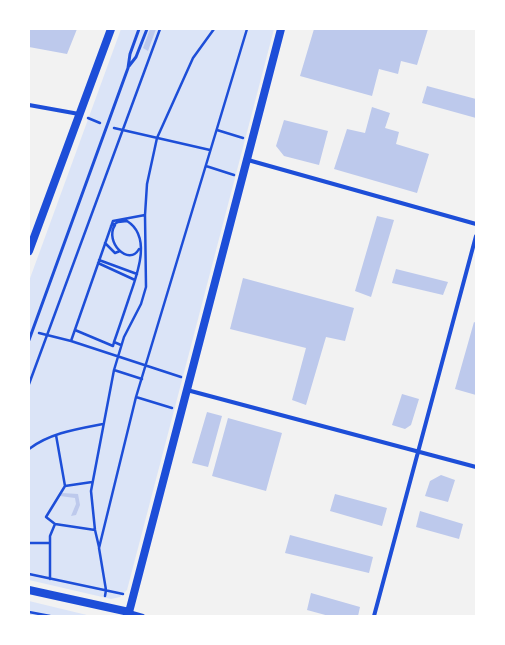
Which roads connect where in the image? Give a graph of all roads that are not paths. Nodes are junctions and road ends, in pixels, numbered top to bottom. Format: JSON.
{"nodes":[{"id":1,"x":111,"y":29,"type":"edge"},
{"id":2,"x":139,"y":29,"type":"edge"},
{"id":3,"x":147,"y":29,"type":"edge"},
{"id":4,"x":281,"y":29,"type":"edge"},
{"id":5,"x":128,"y":68,"type":"junction"},
{"id":6,"x":29,"y":105,"type":"edge"},
{"id":7,"x":79,"y":114,"type":"junction"},
{"id":8,"x":248,"y":160,"type":"junction"},
{"id":9,"x":476,"y":224,"type":"edge"},
{"id":10,"x":476,"y":236,"type":"edge"},
{"id":11,"x":29,"y":252,"type":"edge"},
{"id":12,"x":29,"y":340,"type":"edge"},
{"id":13,"x":187,"y":390,"type":"junction"},
{"id":14,"x":418,"y":451,"type":"junction"},
{"id":15,"x":476,"y":467,"type":"edge"},
{"id":16,"x":29,"y":590,"type":"edge"},
{"id":17,"x":129,"y":614,"type":"edge"},
{"id":18,"x":143,"y":616,"type":"edge"},
{"id":19,"x":374,"y":616,"type":"edge"}],
"edges":[{"from":1,"to":7,"type":"main road"},
{"from":2,"to":5,"type":"lane"},
{"from":3,"to":5,"type":"lane"},
{"from":4,"to":8,"type":"main road"},
{"from":5,"to":12,"type":"lane"},
{"from":6,"to":7,"type":"street"},
{"from":7,"to":11,"type":"main road"},
{"from":8,"to":9,"type":"street"},
{"from":8,"to":13,"type":"main road"},
{"from":10,"to":14,"type":"street"},
{"from":13,"to":14,"type":"street"},
{"from":13,"to":17,"type":"main road"},
{"from":14,"to":15,"type":"street"},
{"from":14,"to":19,"type":"street"},
{"from":16,"to":17,"type":"main road"},
{"from":17,"to":18,"type":"street"}]}
